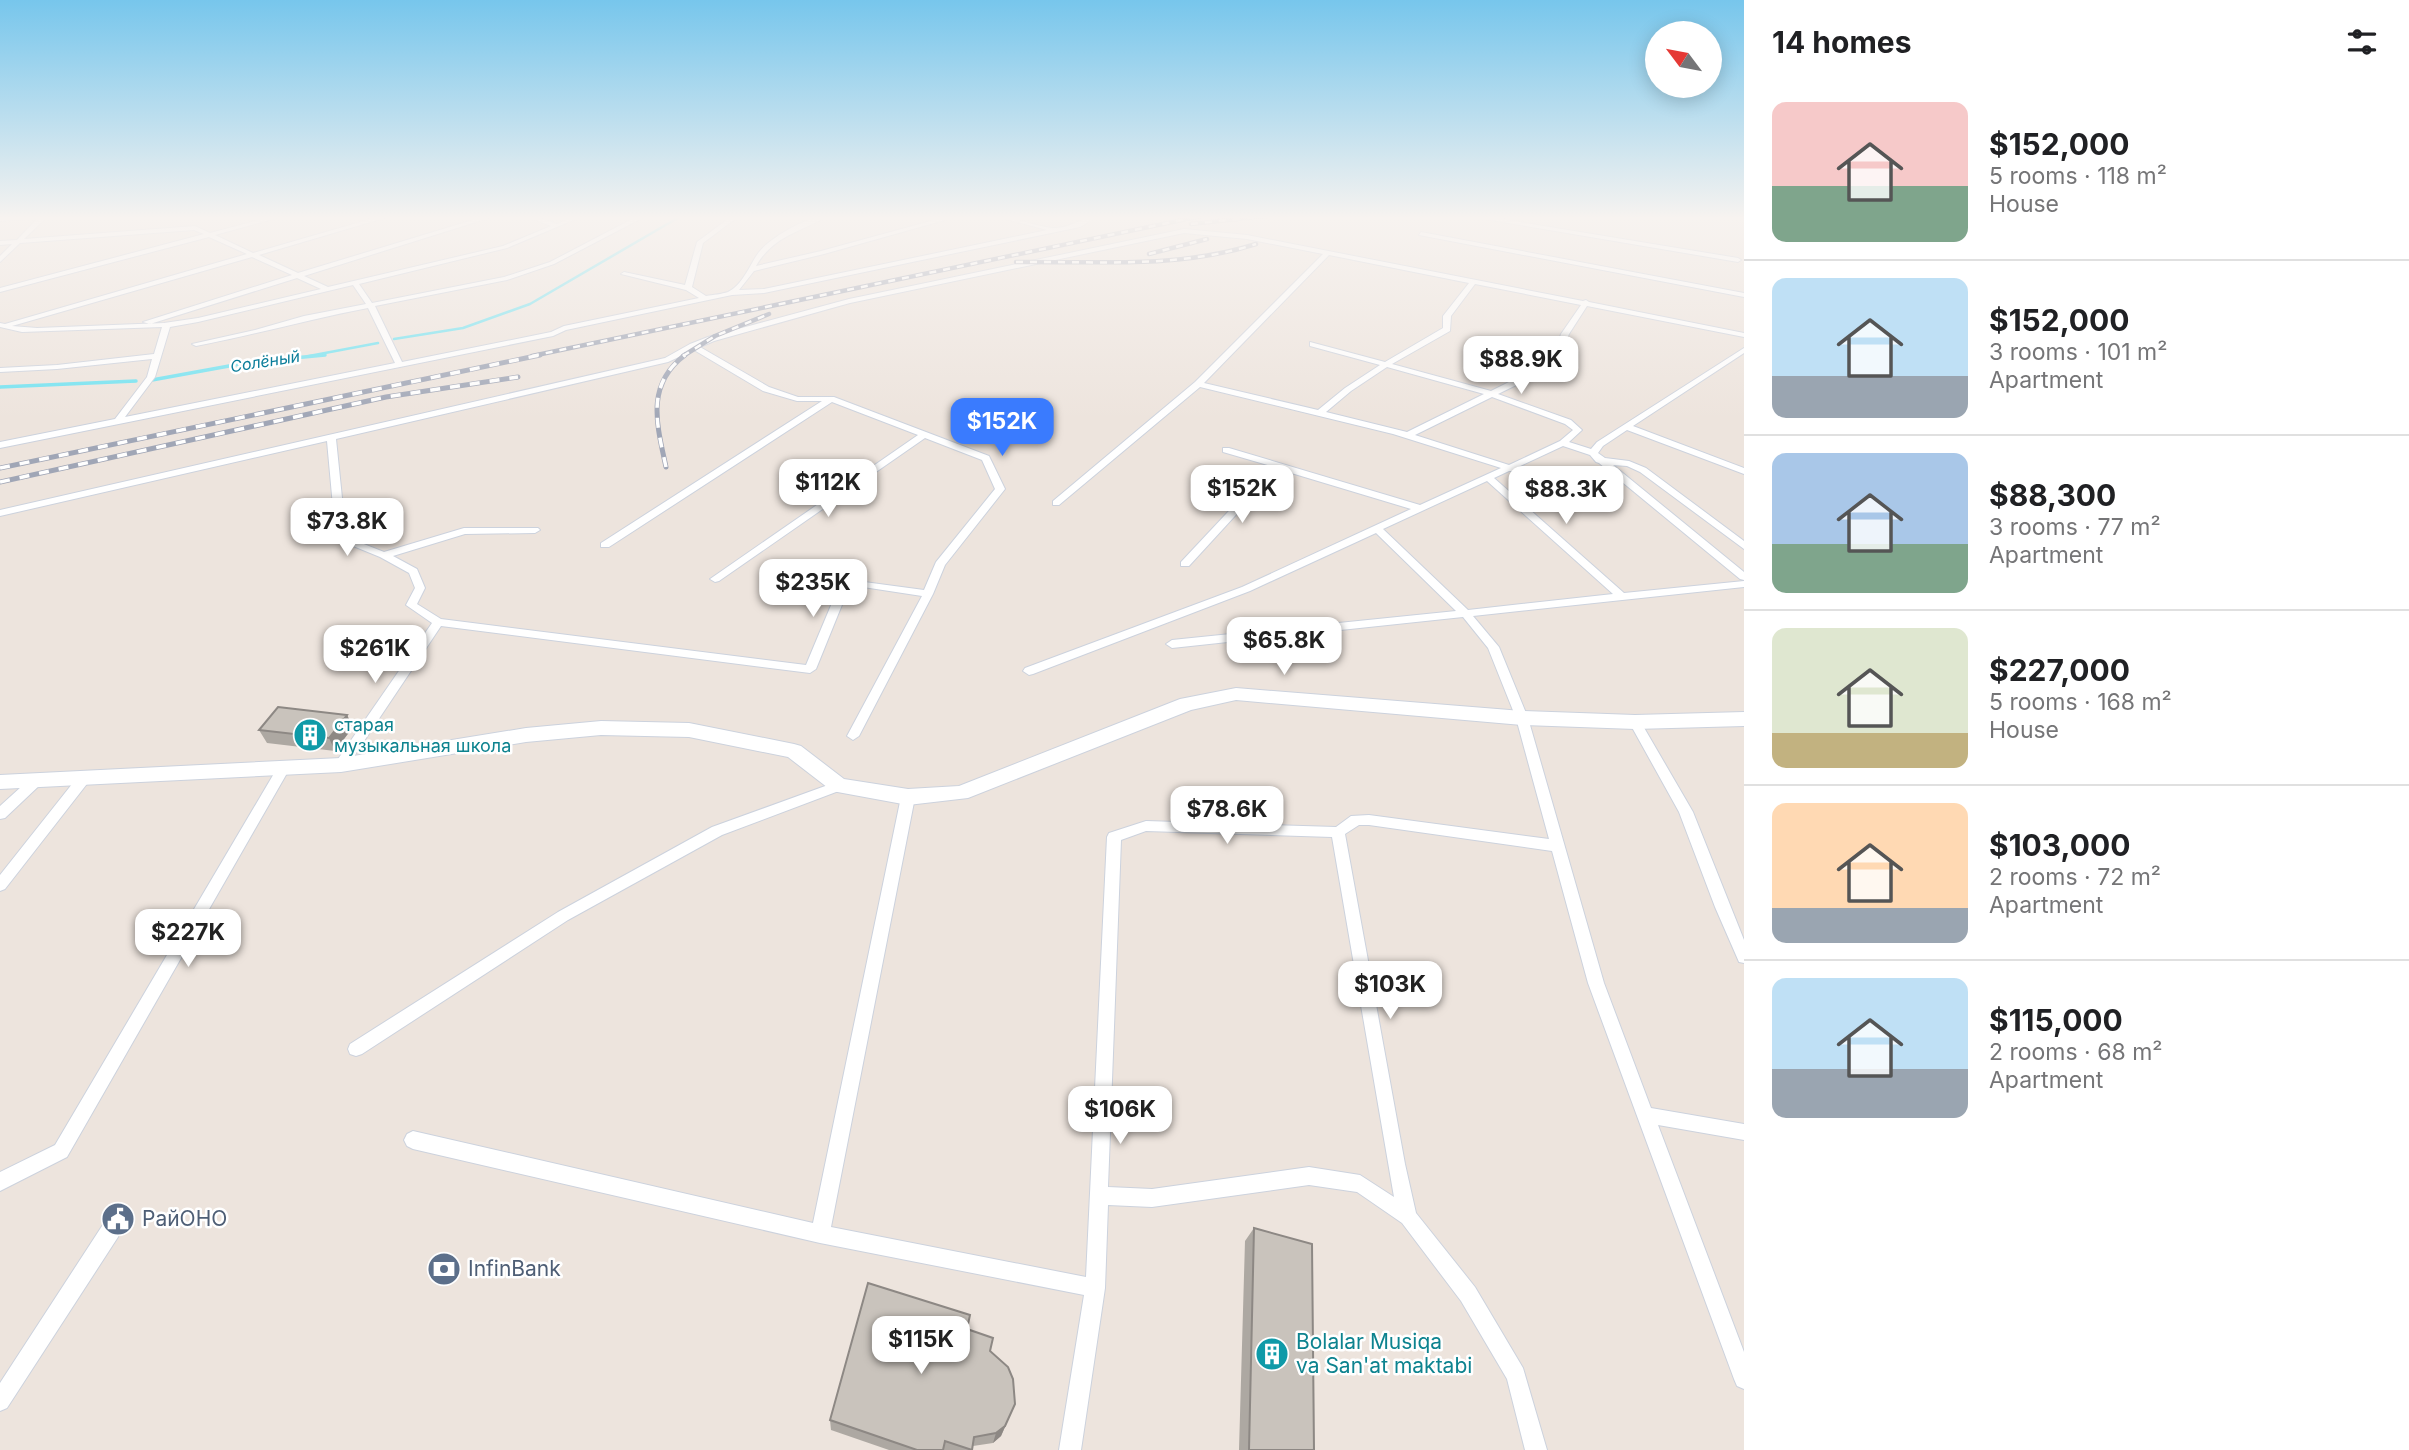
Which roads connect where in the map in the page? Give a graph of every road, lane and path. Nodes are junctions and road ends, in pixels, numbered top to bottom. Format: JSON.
{"nodes":[{"id":1,"x":24,"y":284,"type":"edge"},
{"id":2,"x":152,"y":284,"type":"edge"},
{"id":3,"x":271,"y":284,"type":"edge"},
{"id":4,"x":317,"y":284,"type":"edge"},
{"id":5,"x":356,"y":284,"type":"joint"},
{"id":6,"x":482,"y":284,"type":"edge"},
{"id":7,"x":668,"y":284,"type":"edge"},
{"id":8,"x":689,"y":284,"type":"edge"},
{"id":9,"x":743,"y":284,"type":"edge"},
{"id":10,"x":795,"y":284,"type":"edge"},
{"id":11,"x":932,"y":284,"type":"edge"},
{"id":12,"x":1298,"y":284,"type":"edge"},
{"id":13,"x":1472,"y":284,"type":"edge"},
{"id":14,"x":1488,"y":284,"type":"edge"},
{"id":15,"x":1684,"y":284,"type":"edge"},
{"id":16,"x":688,"y":288,"type":"junction"},
{"id":17,"x":0,"y":290,"type":"edge"},
{"id":18,"x":330,"y":290,"type":"junction"},
{"id":19,"x":732,"y":293,"type":"junction"},
{"id":20,"x":1744,"y":295,"type":"edge"},
{"id":21,"x":706,"y":299,"type":"junction"},
{"id":22,"x":1586,"y":302,"type":"junction"},
{"id":23,"x":371,"y":306,"type":"junction"},
{"id":24,"x":166,"y":326,"type":"junction"},
{"id":25,"x":3,"y":328,"type":"edge"},
{"id":26,"x":130,"y":328,"type":"junction"},
{"id":27,"x":1742,"y":331,"type":"edge"},
{"id":28,"x":196,"y":344,"type":"dead end"},
{"id":29,"x":1313,"y":344,"type":"dead end"},
{"id":30,"x":693,"y":346,"type":"junction"},
{"id":31,"x":1744,"y":350,"type":"edge"},
{"id":32,"x":158,"y":356,"type":"junction"},
{"id":33,"x":399,"y":364,"type":"junction"},
{"id":34,"x":1384,"y":364,"type":"junction"},
{"id":35,"x":0,"y":370,"type":"edge"},
{"id":36,"x":1198,"y":384,"type":"junction"},
{"id":37,"x":1492,"y":394,"type":"junction"},
{"id":38,"x":831,"y":398,"type":"junction"},
{"id":39,"x":1318,"y":414,"type":"junction"},
{"id":40,"x":118,"y":421,"type":"junction"},
{"id":41,"x":1627,"y":427,"type":"junction"},
{"id":42,"x":924,"y":435,"type":"junction"},
{"id":43,"x":1406,"y":436,"type":"junction"},
{"id":44,"x":331,"y":437,"type":"junction"},
{"id":45,"x":1563,"y":443,"type":"junction"},
{"id":46,"x":0,"y":445,"type":"edge"},
{"id":47,"x":1226,"y":450,"type":"dead end"},
{"id":48,"x":1596,"y":456,"type":"junction"},
{"id":49,"x":1276,"y":466,"type":"junction"},
{"id":50,"x":1512,"y":468,"type":"junction"},
{"id":51,"x":1744,"y":471,"type":"edge"},
{"id":52,"x":1489,"y":478,"type":"junction"},
{"id":53,"x":1056,"y":503,"type":"dead end"},
{"id":54,"x":1421,"y":509,"type":"junction"},
{"id":55,"x":0,"y":513,"type":"edge"},
{"id":56,"x":1377,"y":529,"type":"junction"},
{"id":57,"x":535,"y":530,"type":"dead end"},
{"id":58,"x":605,"y":545,"type":"dead end"},
{"id":59,"x":1744,"y":546,"type":"edge"},
{"id":60,"x":384,"y":555,"type":"junction"},
{"id":61,"x":1185,"y":564,"type":"dead end"},
{"id":62,"x":1744,"y":577,"type":"edge"},
{"id":63,"x":715,"y":579,"type":"dead end"},
{"id":64,"x":1744,"y":584,"type":"edge"},
{"id":65,"x":928,"y":594,"type":"junction"},
{"id":66,"x":1622,"y":597,"type":"junction"},
{"id":67,"x":1466,"y":614,"type":"junction"},
{"id":68,"x":438,"y":622,"type":"junction"},
{"id":69,"x":1172,"y":644,"type":"dead end"},
{"id":70,"x":1029,"y":671,"type":"dead end"},
{"id":71,"x":1522,"y":718,"type":"junction"},
{"id":72,"x":1744,"y":719,"type":"edge"},
{"id":73,"x":1635,"y":722,"type":"junction"},
{"id":74,"x":853,"y":736,"type":"dead end"},
{"id":75,"x":341,"y":765,"type":"junction"},
{"id":76,"x":284,"y":768,"type":"junction"},
{"id":77,"x":85,"y":778,"type":"junction"},
{"id":78,"x":37,"y":780,"type":"junction"},
{"id":79,"x":0,"y":782,"type":"edge"},
{"id":80,"x":839,"y":786,"type":"junction"},
{"id":81,"x":908,"y":797,"type":"junction"},
{"id":82,"x":0,"y":814,"type":"edge"},
{"id":83,"x":1338,"y":832,"type":"junction"},
{"id":84,"x":1558,"y":846,"type":"junction"},
{"id":85,"x":0,"y":885,"type":"edge"},
{"id":86,"x":1744,"y":957,"type":"edge"},
{"id":87,"x":356,"y":1049,"type":"dead end"},
{"id":88,"x":1646,"y":1115,"type":"junction"},
{"id":89,"x":1744,"y":1132,"type":"edge"},
{"id":90,"x":412,"y":1140,"type":"dead end"},
{"id":91,"x":0,"y":1182,"type":"edge"},
{"id":92,"x":1099,"y":1196,"type":"junction"},
{"id":93,"x":1408,"y":1217,"type":"junction"},
{"id":94,"x":111,"y":1230,"type":"dead end"},
{"id":95,"x":820,"y":1234,"type":"junction"},
{"id":96,"x":1095,"y":1288,"type":"junction"},
{"id":97,"x":1744,"y":1379,"type":"edge"},
{"id":98,"x":0,"y":1401,"type":"edge"},
{"id":99,"x":1070,"y":1450,"type":"edge"},
{"id":100,"x":1536,"y":1450,"type":"edge"}],
"edges":[{"from":1,"to":17,"type":"street"},
{"from":2,"to":25,"type":"street"},
{"from":3,"to":26,"type":"street"},
{"from":4,"to":18,"type":"street"},
{"from":5,"to":18,"type":"street"},
{"from":5,"to":23,"type":"street"},
{"from":6,"to":23,"type":"street"},
{"from":7,"to":16,"type":"street"},
{"from":8,"to":16,"type":"street"},
{"from":9,"to":19,"type":"street"},
{"from":10,"to":19,"type":"street"},
{"from":11,"to":30,"type":"street"},
{"from":12,"to":36,"type":"street"},
{"from":13,"to":34,"type":"street"},
{"from":14,"to":22,"type":"street"},
{"from":15,"to":20,"type":"street"},
{"from":16,"to":21,"type":"street"},
{"from":18,"to":24,"type":"street"},
{"from":19,"to":21,"type":"street"},
{"from":21,"to":33,"type":"street"},
{"from":22,"to":27,"type":"street"},
{"from":22,"to":37,"type":"street"},
{"from":23,"to":28,"type":"street"},
{"from":23,"to":33,"type":"street"},
{"from":24,"to":26,"type":"street"},
{"from":24,"to":32,"type":"street"},
{"from":25,"to":26,"type":"street"},
{"from":29,"to":34,"type":"street"},
{"from":30,"to":38,"type":"street"},
{"from":30,"to":44,"type":"street"},
{"from":31,"to":41,"type":"street"},
{"from":32,"to":35,"type":"street"},
{"from":32,"to":40,"type":"street"},
{"from":33,"to":40,"type":"street"},
{"from":34,"to":37,"type":"street"},
{"from":34,"to":39,"type":"street"},
{"from":36,"to":39,"type":"street"},
{"from":36,"to":53,"type":"street"},
{"from":37,"to":43,"type":"street"},
{"from":37,"to":45,"type":"street"},
{"from":38,"to":42,"type":"street"},
{"from":38,"to":58,"type":"street"},
{"from":39,"to":43,"type":"street"},
{"from":40,"to":46,"type":"street"},
{"from":41,"to":48,"type":"street"},
{"from":41,"to":51,"type":"street"},
{"from":42,"to":63,"type":"street"},
{"from":42,"to":65,"type":"street"},
{"from":43,"to":50,"type":"street"},
{"from":44,"to":55,"type":"street"},
{"from":44,"to":60,"type":"street"},
{"from":45,"to":48,"type":"street"},
{"from":45,"to":50,"type":"street"},
{"from":47,"to":49,"type":"street"},
{"from":48,"to":59,"type":"street"},
{"from":48,"to":62,"type":"street"},
{"from":49,"to":54,"type":"street"},
{"from":49,"to":61,"type":"street"},
{"from":50,"to":52,"type":"street"},
{"from":52,"to":54,"type":"street"},
{"from":52,"to":66,"type":"street"},
{"from":54,"to":56,"type":"street"},
{"from":56,"to":67,"type":"street"},
{"from":56,"to":70,"type":"street"},
{"from":57,"to":60,"type":"street"},
{"from":60,"to":68,"type":"street"},
{"from":64,"to":66,"type":"street"},
{"from":65,"to":68,"type":"street"},
{"from":65,"to":74,"type":"street"},
{"from":66,"to":67,"type":"street"},
{"from":67,"to":69,"type":"street"},
{"from":67,"to":71,"type":"street"},
{"from":68,"to":75,"type":"street"},
{"from":71,"to":73,"type":"street"},
{"from":71,"to":81,"type":"street"},
{"from":71,"to":84,"type":"street"},
{"from":72,"to":73,"type":"street"},
{"from":73,"to":86,"type":"street"},
{"from":75,"to":76,"type":"street"},
{"from":75,"to":80,"type":"street"},
{"from":76,"to":77,"type":"street"},
{"from":76,"to":91,"type":"street"},
{"from":77,"to":78,"type":"street"},
{"from":77,"to":85,"type":"street"},
{"from":78,"to":79,"type":"street"},
{"from":78,"to":82,"type":"street"},
{"from":80,"to":81,"type":"street"},
{"from":80,"to":87,"type":"street"},
{"from":81,"to":95,"type":"street"},
{"from":83,"to":84,"type":"street"},
{"from":83,"to":92,"type":"street"},
{"from":83,"to":93,"type":"street"},
{"from":84,"to":88,"type":"street"},
{"from":88,"to":89,"type":"street"},
{"from":88,"to":97,"type":"street"},
{"from":90,"to":95,"type":"street"},
{"from":92,"to":93,"type":"street"},
{"from":92,"to":96,"type":"street"},
{"from":93,"to":100,"type":"street"},
{"from":94,"to":98,"type":"street"},
{"from":95,"to":96,"type":"street"},
{"from":96,"to":99,"type":"street"}]}
